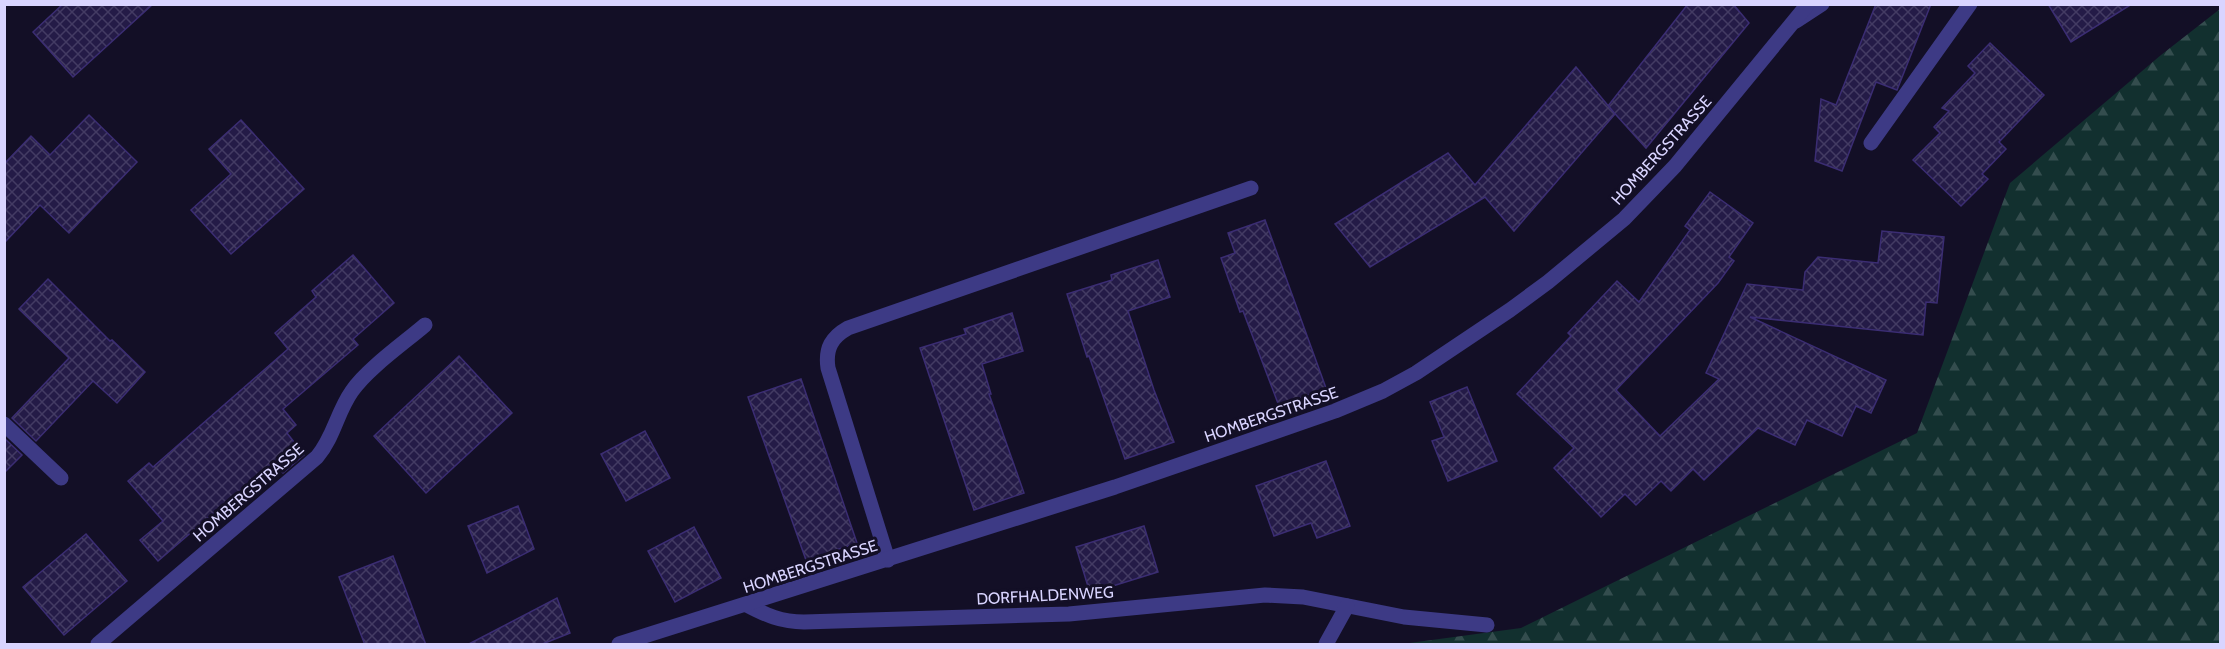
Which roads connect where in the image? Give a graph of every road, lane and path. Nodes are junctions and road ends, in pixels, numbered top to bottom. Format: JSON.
{"nodes":[{"id":1,"x":1808,"y":4,"type":"edge"},
{"id":2,"x":1822,"y":4,"type":"edge"},
{"id":3,"x":1970,"y":4,"type":"edge"},
{"id":4,"x":1796,"y":21,"type":"junction"},
{"id":5,"x":1871,"y":143,"type":"dead end"},
{"id":6,"x":1251,"y":188,"type":"dead end"},
{"id":7,"x":425,"y":325,"type":"dead end"},
{"id":8,"x":4,"y":424,"type":"edge"},
{"id":9,"x":61,"y":478,"type":"dead end"},
{"id":10,"x":888,"y":560,"type":"junction"},
{"id":11,"x":747,"y":604,"type":"junction"},
{"id":12,"x":1347,"y":606,"type":"junction"},
{"id":13,"x":1487,"y":625,"type":"dead end"},
{"id":14,"x":98,"y":645,"type":"edge"},
{"id":15,"x":619,"y":645,"type":"edge"},
{"id":16,"x":1326,"y":645,"type":"edge"}],
"edges":[{"from":1,"to":4,"type":"street","name":"HOMBERGSTRASSE"},
{"from":2,"to":4,"type":"street"},
{"from":3,"to":5,"type":"street"},
{"from":4,"to":10,"type":"street","name":"HOMBERGSTRASSE"},
{"from":6,"to":10,"type":"street"},
{"from":7,"to":14,"type":"street","name":"HOMBERGSTRASSE"},
{"from":8,"to":9,"type":"street"},
{"from":10,"to":11,"type":"street","name":"HOMBERGSTRASSE"},
{"from":11,"to":12,"type":"street","name":"DORFHALDENWEG"},
{"from":11,"to":15,"type":"street","name":"HOMBERGSTRASSE"},
{"from":12,"to":13,"type":"street","name":"DORFHALDENWEG"},
{"from":12,"to":16,"type":"street"}]}
